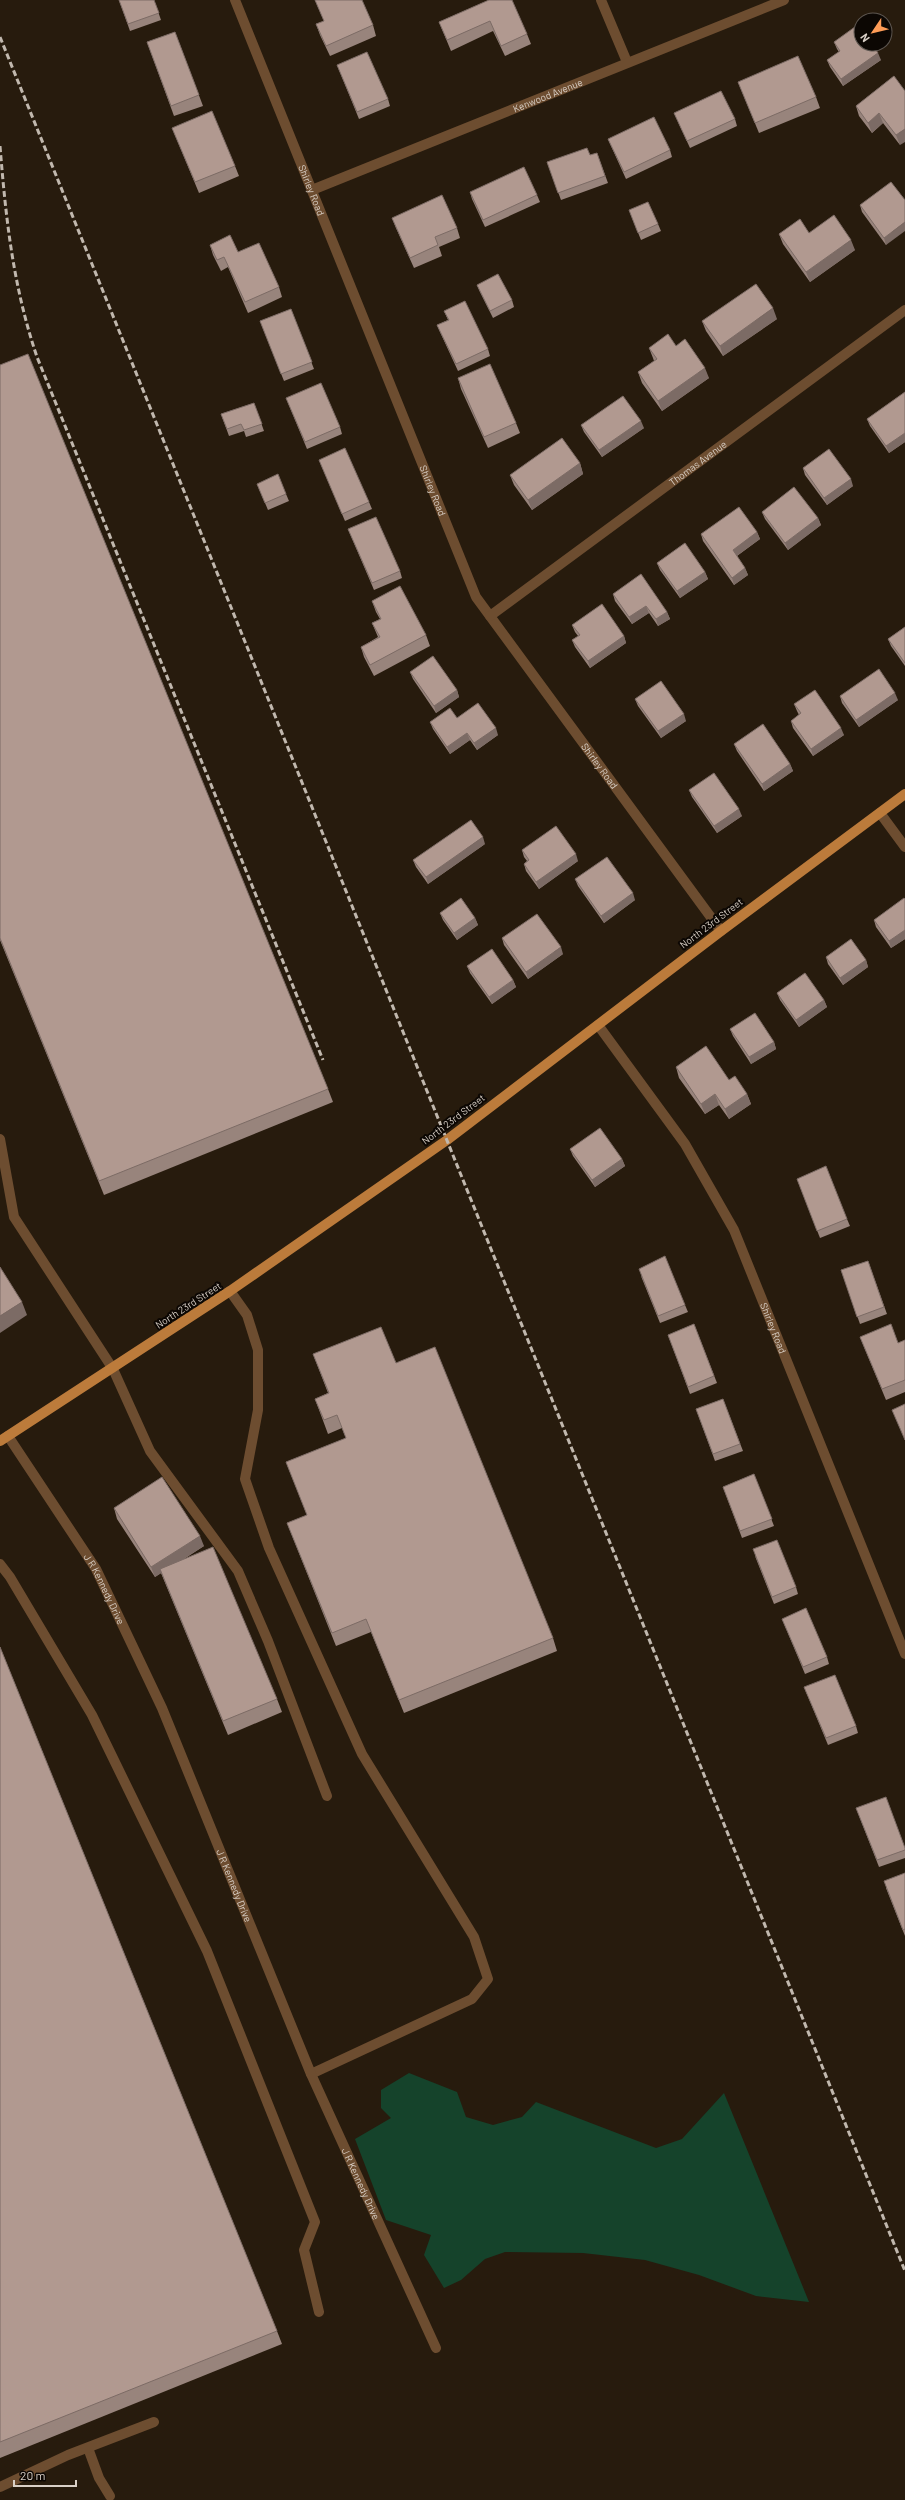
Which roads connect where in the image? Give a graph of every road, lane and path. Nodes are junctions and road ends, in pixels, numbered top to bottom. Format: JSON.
{"nodes":[{"id":1,"x":235,"y":0,"type":"edge"},
{"id":2,"x":601,"y":0,"type":"edge"},
{"id":3,"x":784,"y":0,"type":"edge"},
{"id":4,"x":627,"y":62,"type":"junction"},
{"id":5,"x":312,"y":190,"type":"junction"},
{"id":6,"x":905,"y":310,"type":"edge"},
{"id":7,"x":490,"y":616,"type":"junction"},
{"id":8,"x":905,"y":794,"type":"edge"},
{"id":9,"x":880,"y":813,"type":"junction"},
{"id":10,"x":905,"y":846,"type":"edge"},
{"id":11,"x":721,"y":931,"type":"junction"},
{"id":12,"x":598,"y":1025,"type":"junction"},
{"id":13,"x":0,"y":1139,"type":"edge"},
{"id":14,"x":230,"y":1291,"type":"junction"},
{"id":15,"x":114,"y":1368,"type":"junction"},
{"id":16,"x":4,"y":1438,"type":"edge"},
{"id":17,"x":0,"y":1564,"type":"edge"},
{"id":18,"x":905,"y":1654,"type":"edge"},
{"id":19,"x":327,"y":1796,"type":"dead end"},
{"id":20,"x":312,"y":2074,"type":"junction"},
{"id":21,"x":319,"y":2312,"type":"dead end"},
{"id":22,"x":436,"y":2348,"type":"dead end"},
{"id":23,"x":154,"y":2422,"type":"dead end"},
{"id":24,"x":88,"y":2448,"type":"junction"},
{"id":25,"x":0,"y":2487,"type":"edge"},
{"id":26,"x":110,"y":2496,"type":"dead end"}],
"edges":[{"from":1,"to":5,"type":"street","name":"Shirley Road"},
{"from":2,"to":4,"type":"street"},
{"from":3,"to":4,"type":"street","name":"Kenwood Avenue"},
{"from":4,"to":5,"type":"street","name":"Kenwood Avenue"},
{"from":5,"to":7,"type":"street","name":"Shirley Road"},
{"from":6,"to":7,"type":"street","name":"Thomas Avenue"},
{"from":7,"to":11,"type":"street","name":"Shirley Road"},
{"from":8,"to":9,"type":"main road","name":"North 23rd Street"},
{"from":9,"to":10,"type":"street"},
{"from":9,"to":11,"type":"main road","name":"North 23rd Street"},
{"from":11,"to":12,"type":"main road","name":"North 23rd Street"},
{"from":12,"to":14,"type":"main road","name":"North 23rd Street"},
{"from":12,"to":18,"type":"street","name":"Shirley Road"},
{"from":13,"to":15,"type":"street"},
{"from":14,"to":15,"type":"main road","name":"North 23rd Street"},
{"from":14,"to":20,"type":"street"},
{"from":15,"to":16,"type":"main road","name":"North 23rd Street"},
{"from":15,"to":19,"type":"street"},
{"from":16,"to":20,"type":"street","name":"J R Kennedy Drive"},
{"from":17,"to":21,"type":"street"},
{"from":20,"to":22,"type":"street","name":"J R Kennedy Drive"},
{"from":23,"to":24,"type":"street"},
{"from":24,"to":25,"type":"street"},
{"from":24,"to":26,"type":"street"}]}
